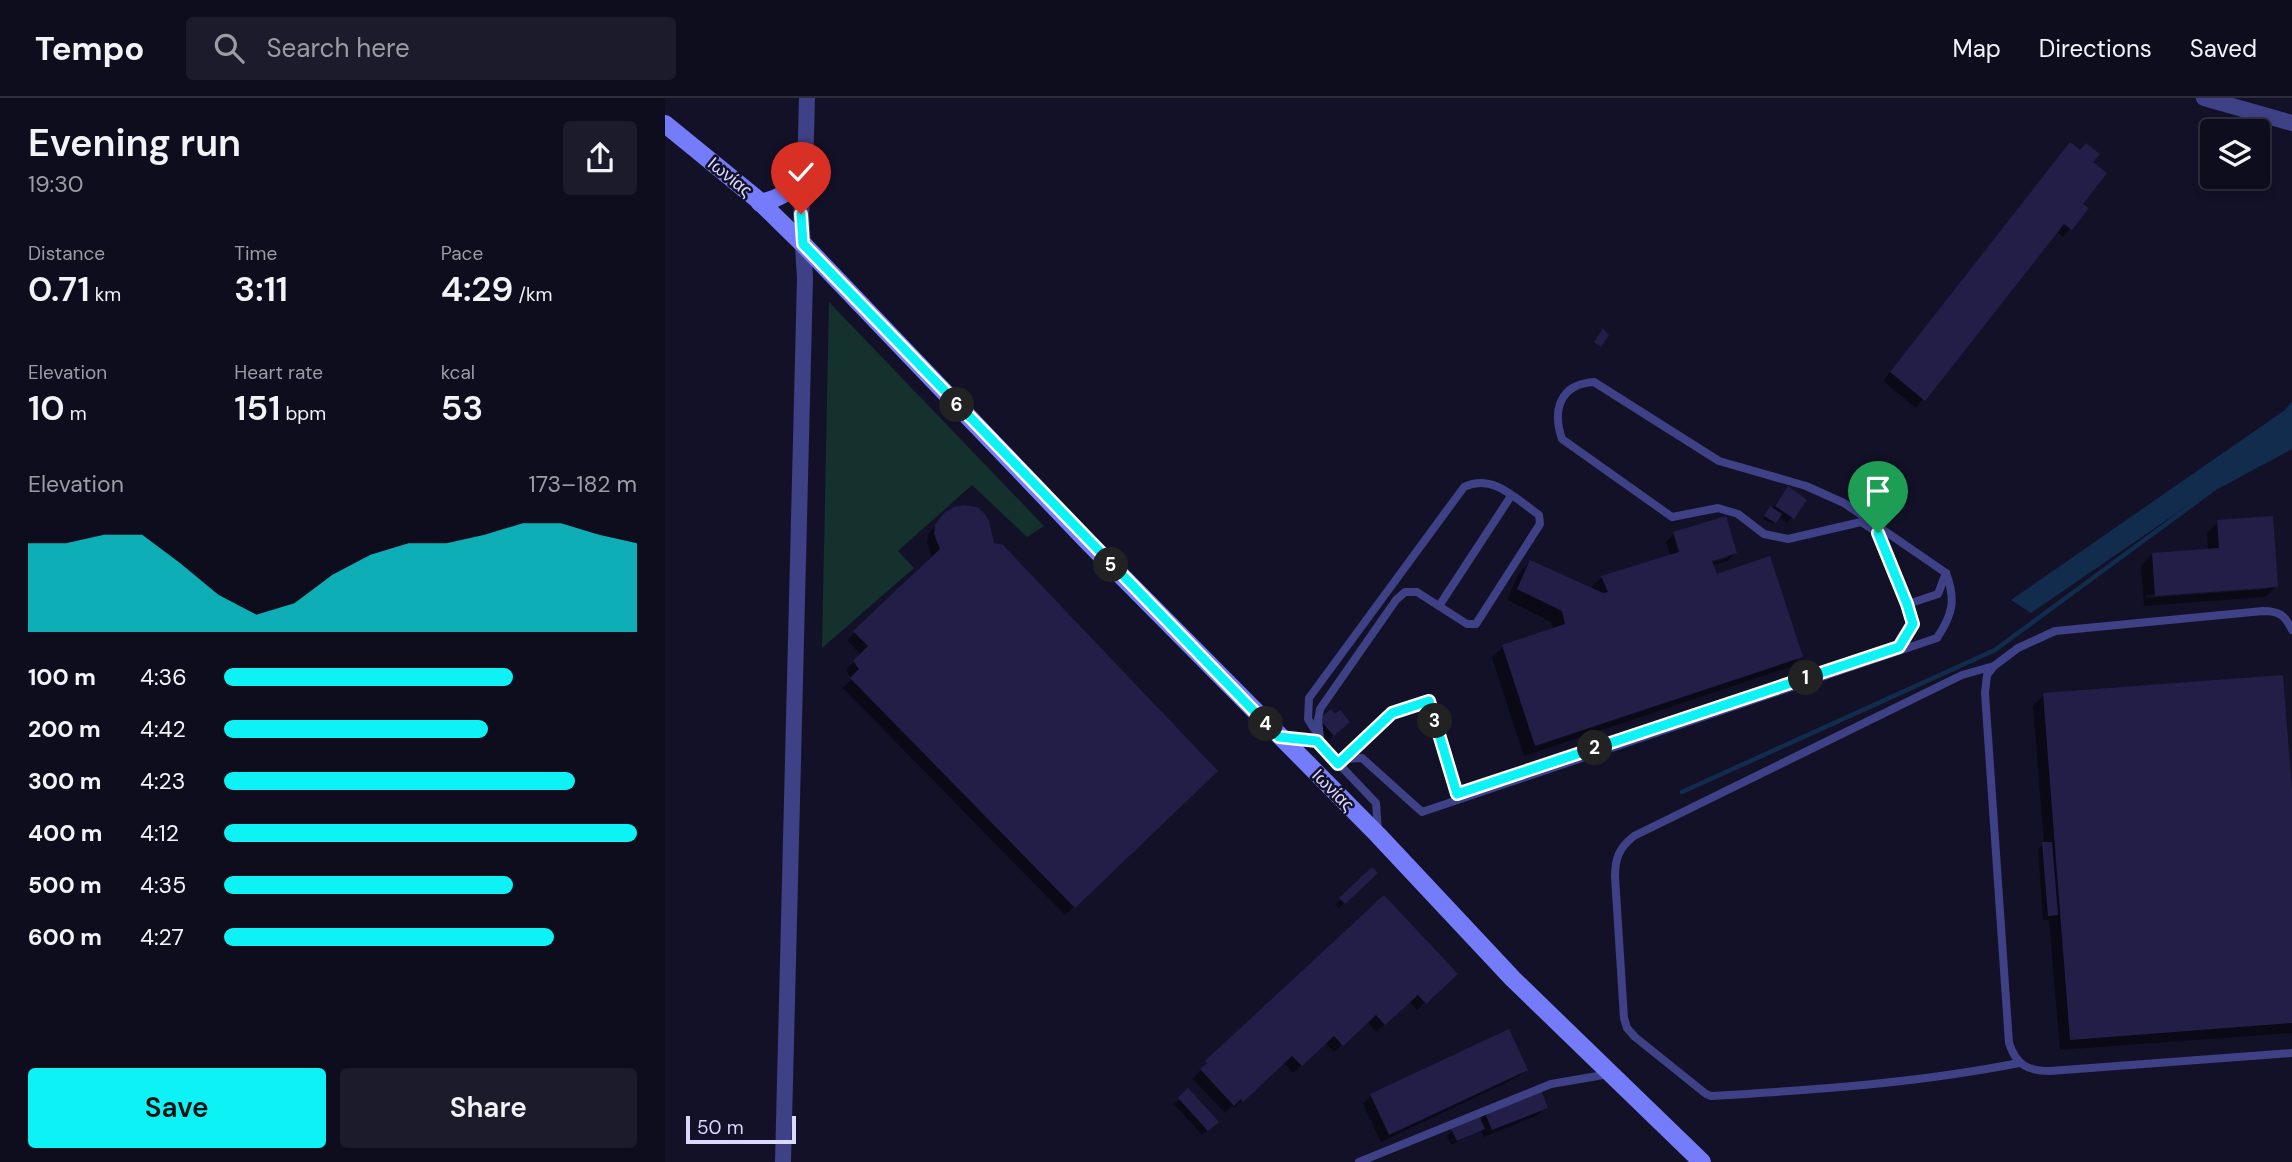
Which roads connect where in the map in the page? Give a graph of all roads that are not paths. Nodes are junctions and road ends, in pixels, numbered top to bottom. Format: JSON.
{"nodes":[{"id":1,"x":807,"y":98,"type":"edge"},
{"id":2,"x":2204,"y":98,"type":"edge"},
{"id":3,"x":2292,"y":123,"type":"edge"},
{"id":4,"x":665,"y":124,"type":"edge"},
{"id":5,"x":805,"y":172,"type":"junction"},
{"id":6,"x":761,"y":203,"type":"junction"},
{"id":7,"x":803,"y":244,"type":"junction"},
{"id":8,"x":1511,"y":496,"type":"junction"},
{"id":9,"x":1946,"y":573,"type":"junction"},
{"id":10,"x":1907,"y":604,"type":"junction"},
{"id":11,"x":1439,"y":606,"type":"junction"},
{"id":12,"x":2292,"y":630,"type":"edge"},
{"id":13,"x":1994,"y":666,"type":"junction"},
{"id":14,"x":1279,"y":737,"type":"junction"},
{"id":15,"x":1318,"y":739,"type":"junction"},
{"id":16,"x":1341,"y":762,"type":"junction"},
{"id":17,"x":1378,"y":835,"type":"junction"},
{"id":18,"x":2292,"y":1053,"type":"edge"},
{"id":19,"x":2019,"y":1063,"type":"junction"},
{"id":20,"x":1609,"y":1074,"type":"junction"},
{"id":21,"x":783,"y":1162,"type":"edge"},
{"id":22,"x":1359,"y":1162,"type":"edge"},
{"id":23,"x":1702,"y":1162,"type":"edge"}],
"edges":[{"from":1,"to":5,"type":"street"},
{"from":2,"to":3,"type":"street"},
{"from":4,"to":6,"type":"street","name":"Ιωνίας"},
{"from":5,"to":6,"type":"street"},
{"from":5,"to":7,"type":"street"},
{"from":6,"to":7,"type":"street","name":"Ιωνίας"},
{"from":7,"to":14,"type":"street","name":"Ιωνίας"},
{"from":7,"to":21,"type":"street"},
{"from":8,"to":11,"type":"lane"},
{"from":8,"to":11,"type":"lane"},
{"from":8,"to":15,"type":"lane"},
{"from":9,"to":10,"type":"lane"},
{"from":9,"to":10,"type":"lane"},
{"from":9,"to":16,"type":"lane"},
{"from":10,"to":16,"type":"lane"},
{"from":11,"to":15,"type":"lane"},
{"from":12,"to":13,"type":"lane"},
{"from":13,"to":19,"type":"lane"},
{"from":13,"to":19,"type":"lane"},
{"from":14,"to":15,"type":"lane"},
{"from":14,"to":17,"type":"street","name":"Ιωνίας"},
{"from":15,"to":16,"type":"lane"},
{"from":16,"to":17,"type":"lane"},
{"from":17,"to":20,"type":"street","name":"Ιωνίας"},
{"from":18,"to":19,"type":"lane"},
{"from":20,"to":22,"type":"lane"},
{"from":20,"to":23,"type":"street","name":"Ιωνίας"}]}
